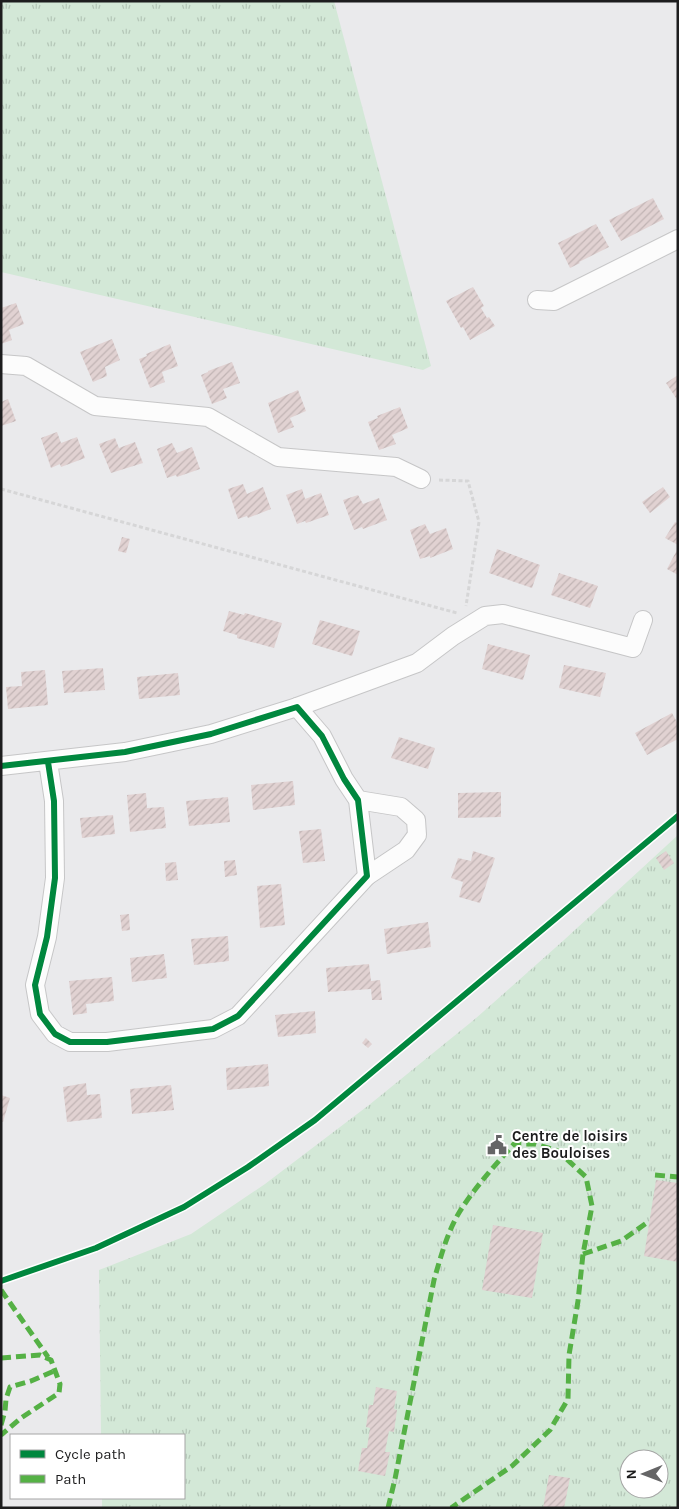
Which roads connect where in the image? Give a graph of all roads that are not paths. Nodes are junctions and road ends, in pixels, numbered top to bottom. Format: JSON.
{"nodes":[{"id":1,"x":678,"y":239,"type":"edge"},
{"id":2,"x":538,"y":300,"type":"dead end"},
{"id":3,"x":1,"y":364,"type":"edge"},
{"id":4,"x":421,"y":479,"type":"road end"},
{"id":5,"x":643,"y":620,"type":"dead end"},
{"id":6,"x":297,"y":707,"type":"junction"},
{"id":7,"x":48,"y":762,"type":"junction"},
{"id":8,"x":1,"y":766,"type":"edge"},
{"id":9,"x":358,"y":800,"type":"junction"},
{"id":10,"x":368,"y":876,"type":"junction"}],
"edges":[{"from":1,"to":2,"type":"street"},
{"from":3,"to":4,"type":"street"},
{"from":5,"to":6,"type":"street"},
{"from":6,"to":7,"type":"street"},
{"from":6,"to":9,"type":"street"},
{"from":7,"to":8,"type":"street"},
{"from":7,"to":10,"type":"street"},
{"from":9,"to":10,"type":"street"},
{"from":9,"to":10,"type":"street"}]}
